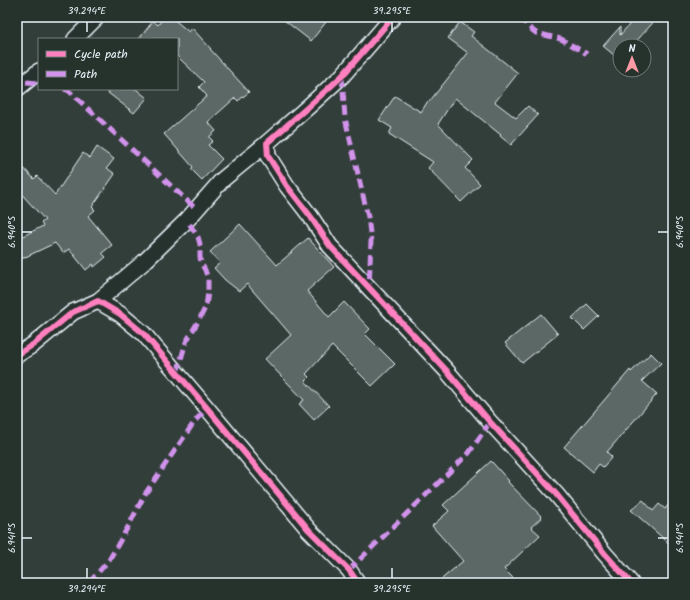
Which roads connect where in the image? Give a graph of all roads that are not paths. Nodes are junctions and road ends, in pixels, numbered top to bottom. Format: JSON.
{"nodes":[{"id":1,"x":97,"y":17,"type":"edge"},
{"id":2,"x":393,"y":17,"type":"edge"},
{"id":3,"x":76,"y":38,"type":"edge"},
{"id":4,"x":38,"y":72,"type":"edge"},
{"id":5,"x":17,"y":89,"type":"edge"},
{"id":6,"x":267,"y":143,"type":"junction"},
{"id":7,"x":98,"y":301,"type":"junction"},
{"id":8,"x":17,"y":355,"type":"edge"},
{"id":9,"x":358,"y":583,"type":"edge"},
{"id":10,"x":631,"y":583,"type":"edge"}],
"edges":[{"from":1,"to":3,"type":"street"},
{"from":2,"to":6,"type":"street"},
{"from":4,"to":5,"type":"street"},
{"from":6,"to":7,"type":"street"},
{"from":6,"to":10,"type":"street"},
{"from":7,"to":8,"type":"street"},
{"from":7,"to":9,"type":"street"}]}
